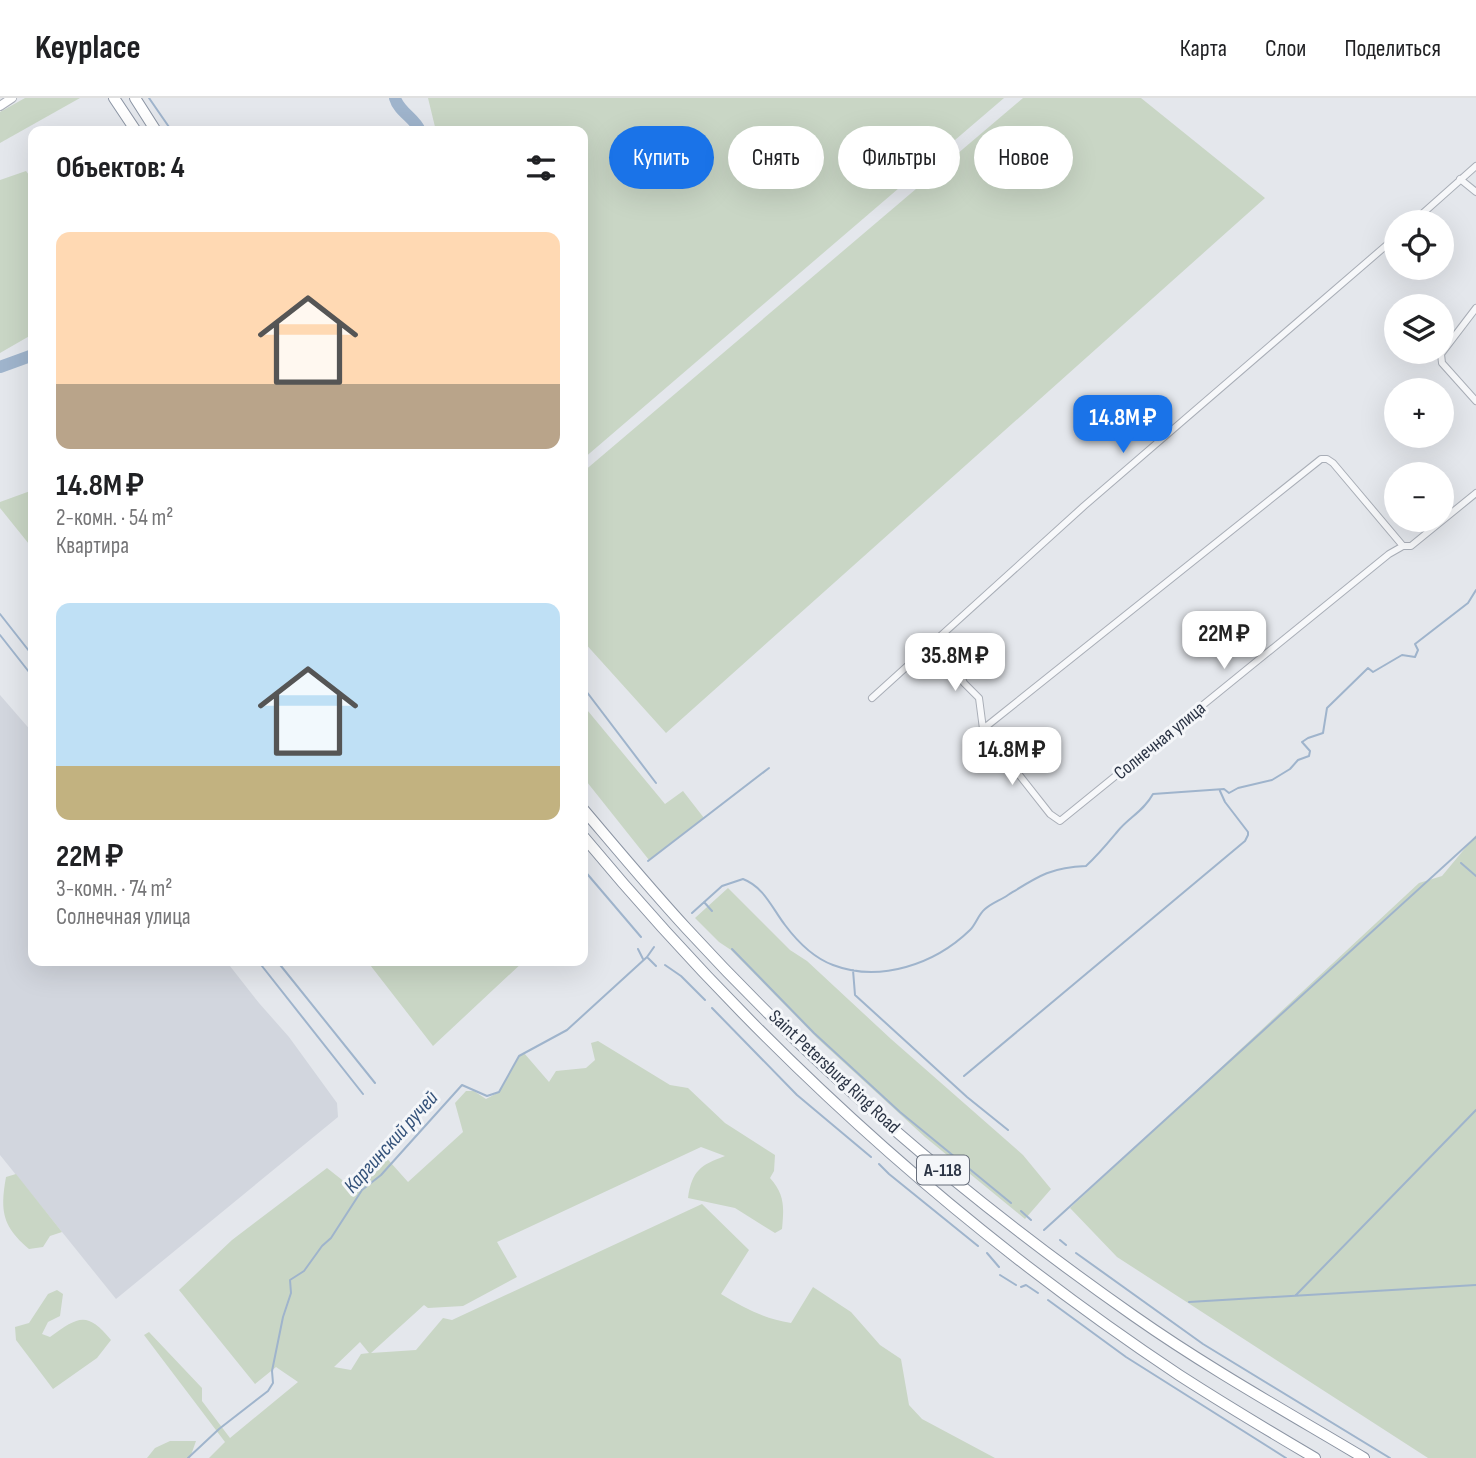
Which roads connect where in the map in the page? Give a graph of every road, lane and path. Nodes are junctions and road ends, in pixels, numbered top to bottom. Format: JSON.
{"nodes":[{"id":1,"x":12,"y":98,"type":"edge"},
{"id":2,"x":114,"y":98,"type":"edge"},
{"id":3,"x":135,"y":98,"type":"edge"},
{"id":4,"x":0,"y":106,"type":"edge"},
{"id":5,"x":133,"y":126,"type":"edge"},
{"id":6,"x":153,"y":126,"type":"edge"},
{"id":7,"x":1476,"y":166,"type":"edge"},
{"id":8,"x":1460,"y":179,"type":"junction"},
{"id":9,"x":1476,"y":192,"type":"edge"},
{"id":10,"x":1426,"y":210,"type":"edge"},
{"id":11,"x":1384,"y":247,"type":"edge"},
{"id":12,"x":1476,"y":308,"type":"edge"},
{"id":13,"x":1476,"y":401,"type":"edge"},
{"id":14,"x":1476,"y":493,"type":"edge"},
{"id":15,"x":1402,"y":546,"type":"junction"},
{"id":16,"x":936,"y":640,"type":"junction"},
{"id":17,"x":872,"y":698,"type":"dead end"},
{"id":18,"x":984,"y":729,"type":"junction"},
{"id":19,"x":588,"y":815,"type":"edge"},
{"id":20,"x":588,"y":842,"type":"edge"},
{"id":21,"x":1315,"y":1458,"type":"edge"},
{"id":22,"x":1364,"y":1458,"type":"edge"}],
"edges":[{"from":1,"to":4,"type":"main road"},
{"from":2,"to":5,"type":"highway"},
{"from":3,"to":6,"type":"highway"},
{"from":7,"to":8,"type":"street"},
{"from":8,"to":9,"type":"street"},
{"from":8,"to":10,"type":"street"},
{"from":11,"to":16,"type":"street"},
{"from":12,"to":13,"type":"street"},
{"from":14,"to":15,"type":"street"},
{"from":15,"to":18,"type":"street"},
{"from":15,"to":18,"type":"street","name":"Солнечная улица"},
{"from":16,"to":17,"type":"street"},
{"from":16,"to":18,"type":"street","name":"Солнечная улица"},
{"from":19,"to":22,"type":"highway","name":"Saint Petersburg Ring Road","number":"А-118"},
{"from":20,"to":21,"type":"highway","name":"Saint Petersburg Ring Road","number":"А-118"}]}
